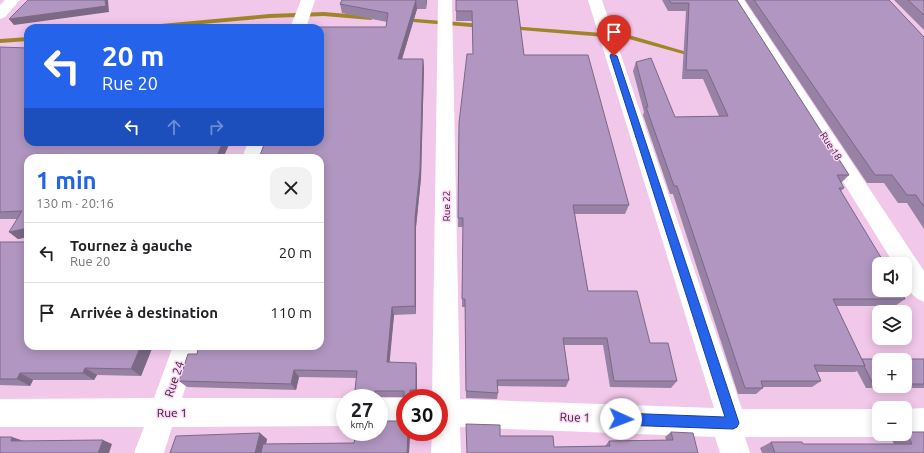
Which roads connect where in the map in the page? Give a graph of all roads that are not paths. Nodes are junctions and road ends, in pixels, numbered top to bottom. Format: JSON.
{"nodes":[{"id":1,"x":13,"y":0,"type":"edge"},
{"id":2,"x":445,"y":0,"type":"edge"},
{"id":3,"x":596,"y":0,"type":"edge"},
{"id":4,"x":737,"y":0,"type":"edge"},
{"id":5,"x":0,"y":14,"type":"edge"},
{"id":6,"x":924,"y":291,"type":"edge"},
{"id":7,"x":185,"y":350,"type":"edge"},
{"id":8,"x":443,"y":389,"type":"edge"},
{"id":9,"x":163,"y":412,"type":"junction"},
{"id":10,"x":336,"y":412,"type":"edge"},
{"id":11,"x":448,"y":412,"type":"edge"},
{"id":12,"x":0,"y":413,"type":"edge"},
{"id":13,"x":912,"y":422,"type":"edge"},
{"id":14,"x":924,"y":422,"type":"edge"},
{"id":15,"x":729,"y":423,"type":"junction"},
{"id":16,"x":872,"y":423,"type":"edge"},
{"id":17,"x":445,"y":441,"type":"edge"},
{"id":18,"x":150,"y":453,"type":"edge"},
{"id":19,"x":446,"y":453,"type":"edge"},
{"id":20,"x":735,"y":453,"type":"edge"}],
"edges":[{"from":1,"to":5,"type":"street"},
{"from":2,"to":8,"type":"street","name":"Rue 22"},
{"from":3,"to":15,"type":"street"},
{"from":4,"to":6,"type":"street","name":"Rue 18"},
{"from":7,"to":9,"type":"street","name":"Rue 24"},
{"from":9,"to":10,"type":"street","name":"Rue 1"},
{"from":9,"to":12,"type":"street","name":"Rue 1"},
{"from":9,"to":18,"type":"street","name":"Rue 24"},
{"from":11,"to":15,"type":"street","name":"Rue 1"},
{"from":13,"to":14,"type":"street"},
{"from":15,"to":16,"type":"street","name":"Rue 1"},
{"from":15,"to":20,"type":"street"},
{"from":17,"to":19,"type":"street","name":"Rue 22"}]}
